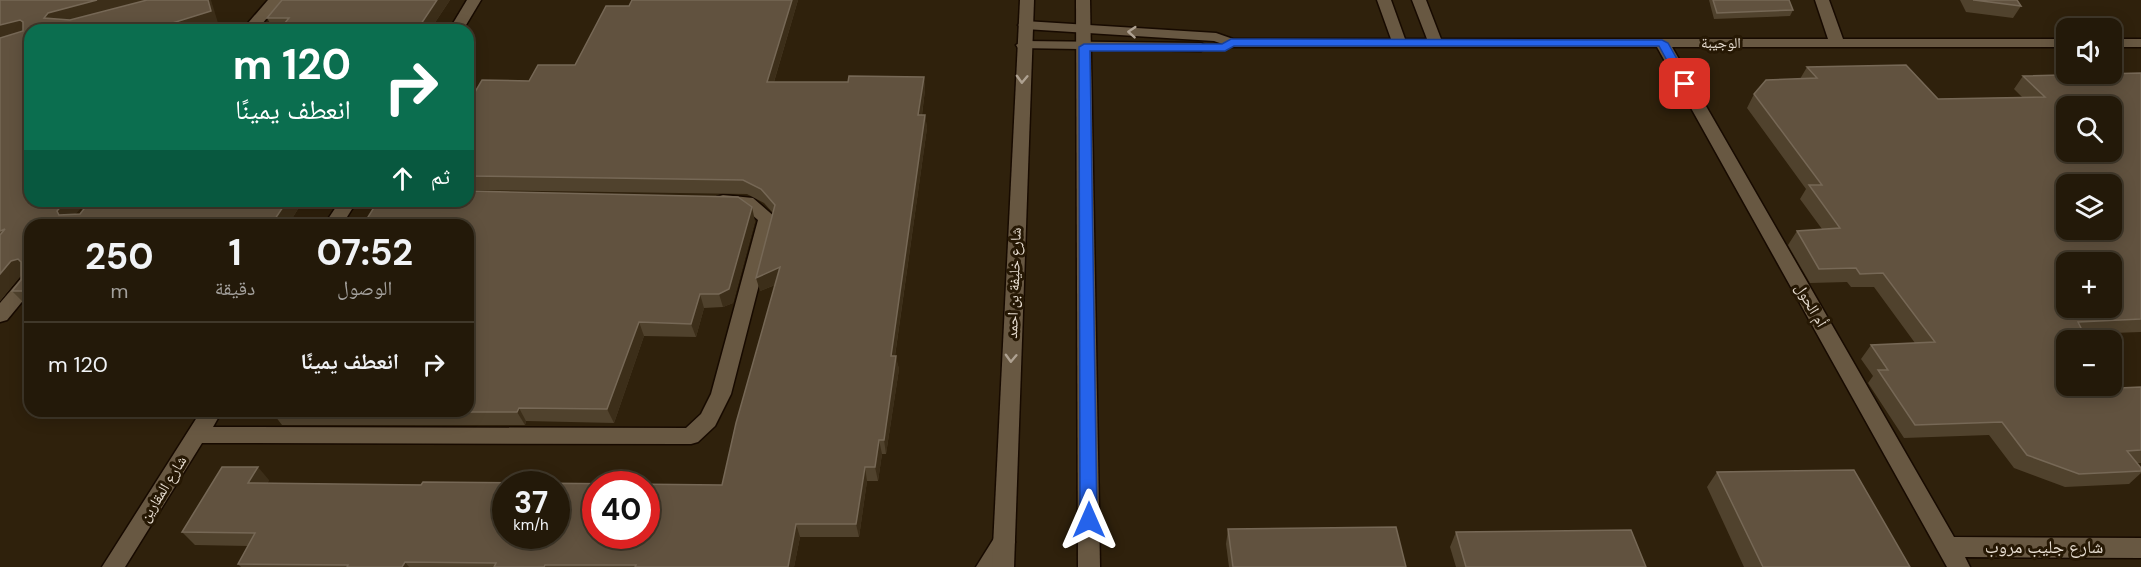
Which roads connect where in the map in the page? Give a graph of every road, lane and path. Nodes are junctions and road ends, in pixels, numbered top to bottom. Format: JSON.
{"nodes":[{"id":1,"x":275,"y":0,"type":"edge"},
{"id":2,"x":474,"y":0,"type":"edge"},
{"id":3,"x":1027,"y":0,"type":"edge"},
{"id":4,"x":1083,"y":0,"type":"edge"},
{"id":5,"x":1384,"y":0,"type":"edge"},
{"id":6,"x":1419,"y":0,"type":"edge"},
{"id":7,"x":1822,"y":0,"type":"edge"},
{"id":8,"x":254,"y":24,"type":"edge"},
{"id":9,"x":460,"y":24,"type":"edge"},
{"id":10,"x":1025,"y":25,"type":"junction"},
{"id":11,"x":1084,"y":29,"type":"junction"},
{"id":12,"x":1231,"y":43,"type":"junction"},
{"id":13,"x":1436,"y":43,"type":"junction"},
{"id":14,"x":1662,"y":43,"type":"junction"},
{"id":15,"x":1837,"y":43,"type":"junction"},
{"id":16,"x":2056,"y":43,"type":"edge"},
{"id":17,"x":2122,"y":43,"type":"edge"},
{"id":18,"x":2141,"y":43,"type":"edge"},
{"id":19,"x":1400,"y":44,"type":"junction"},
{"id":20,"x":1023,"y":45,"type":"junction"},
{"id":21,"x":1084,"y":47,"type":"junction"},
{"id":22,"x":709,"y":201,"type":"edge"},
{"id":23,"x":24,"y":287,"type":"edge"},
{"id":24,"x":0,"y":315,"type":"edge"},
{"id":25,"x":208,"y":417,"type":"edge"},
{"id":26,"x":197,"y":435,"type":"junction"},
{"id":27,"x":1004,"y":542,"type":"junction"},
{"id":28,"x":1948,"y":547,"type":"junction"},
{"id":29,"x":2141,"y":548,"type":"edge"},
{"id":30,"x":113,"y":567,"type":"edge"},
{"id":31,"x":987,"y":567,"type":"edge"},
{"id":32,"x":1003,"y":567,"type":"edge"},
{"id":33,"x":1089,"y":567,"type":"edge"},
{"id":34,"x":1959,"y":567,"type":"edge"}],
"edges":[{"from":1,"to":8,"type":"street"},
{"from":2,"to":9,"type":"street"},
{"from":3,"to":10,"type":"street","name":"شارع خليفة بن احمد"},
{"from":4,"to":11,"type":"street"},
{"from":5,"to":19,"type":"street"},
{"from":6,"to":13,"type":"street"},
{"from":7,"to":15,"type":"street"},
{"from":10,"to":11,"type":"street"},
{"from":10,"to":20,"type":"street","name":"شارع خليفة بن احمد"},
{"from":12,"to":11,"type":"street","one_way":true},
{"from":11,"to":21,"type":"street"},
{"from":12,"to":19,"type":"street","name":"الوجيبة"},
{"from":12,"to":21,"type":"street"},
{"from":13,"to":14,"type":"street","name":"الوجيبة"},
{"from":13,"to":19,"type":"street","name":"الوجيبة"},
{"from":14,"to":15,"type":"street","name":"الوجيبة"},
{"from":14,"to":28,"type":"street","name":"أم الحول"},
{"from":15,"to":16,"type":"street","name":"الوجيبة"},
{"from":17,"to":18,"type":"street"},
{"from":20,"to":21,"type":"street"},
{"from":20,"to":27,"type":"street","name":"شارع خليفة بن احمد","one_way":true},
{"from":21,"to":33,"type":"street"},
{"from":22,"to":26,"type":"street"},
{"from":23,"to":24,"type":"street"},
{"from":25,"to":26,"type":"street","name":"شارع المقارين"},
{"from":26,"to":30,"type":"street","name":"شارع المقارين"},
{"from":27,"to":31,"type":"street"},
{"from":27,"to":32,"type":"street","name":"شارع خليفة بن احمد"},
{"from":28,"to":29,"type":"street","name":"شارع جليب مروب"},
{"from":28,"to":34,"type":"street","name":"أم الحول"}]}
